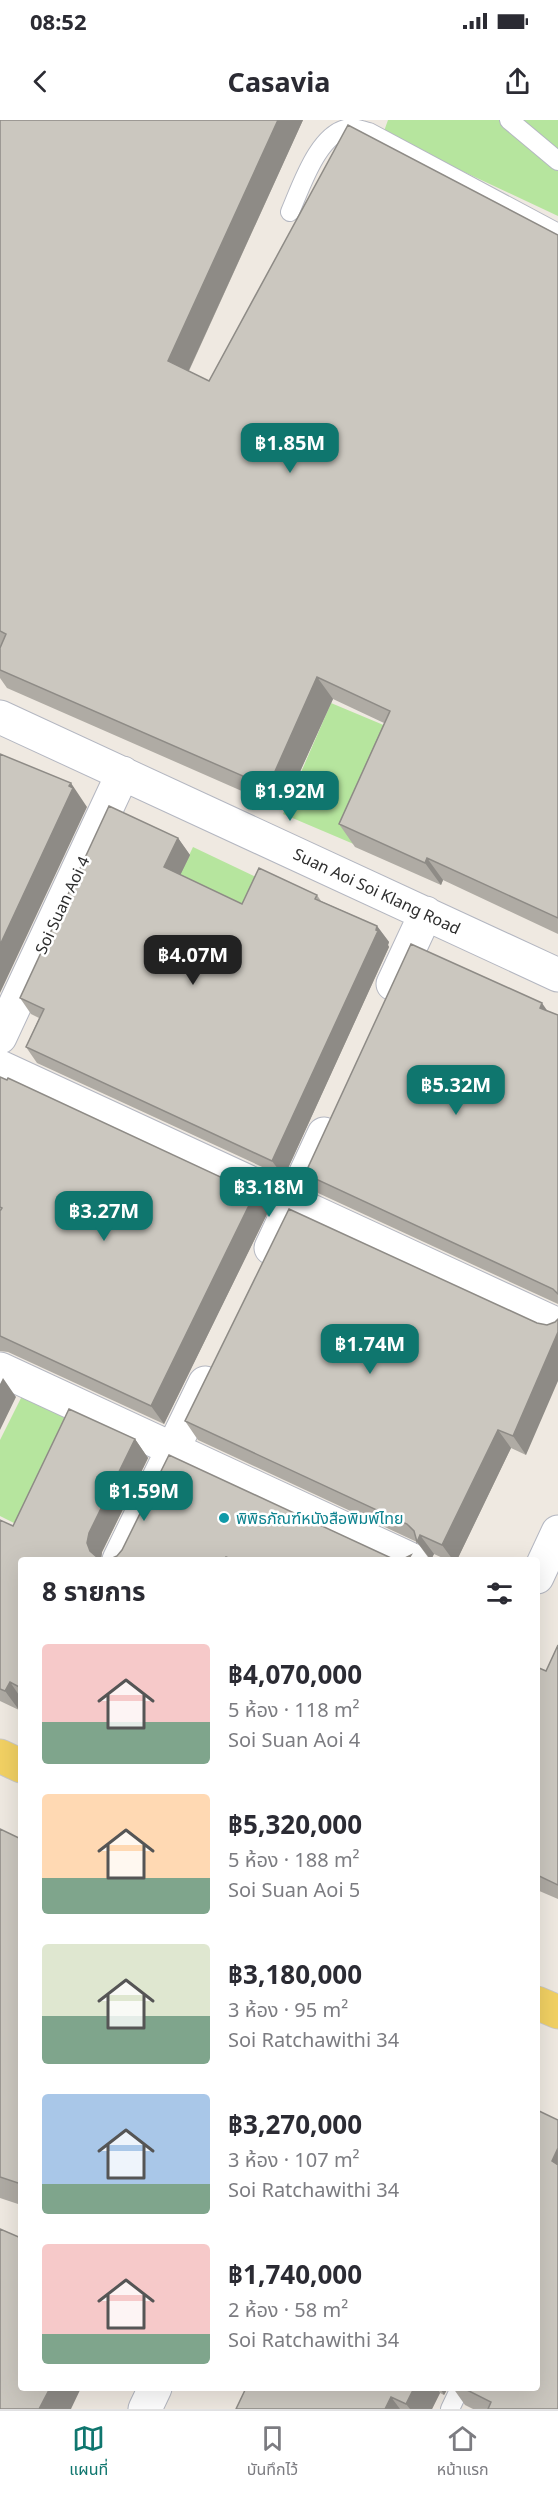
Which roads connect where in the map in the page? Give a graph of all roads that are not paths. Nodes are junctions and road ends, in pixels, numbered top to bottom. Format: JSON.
{"nodes":[{"id":1,"x":509,"y":120,"type":"edge"},
{"id":2,"x":558,"y":161,"type":"edge"},
{"id":3,"x":290,"y":212,"type":"dead end"},
{"id":4,"x":558,"y":232,"type":"edge"},
{"id":5,"x":0,"y":717,"type":"edge"},
{"id":6,"x":123,"y":773,"type":"junction"},
{"id":7,"x":426,"y":914,"type":"junction"},
{"id":8,"x":558,"y":975,"type":"edge"},
{"id":9,"x":380,"y":1013,"type":"edge"},
{"id":10,"x":0,"y":1037,"type":"edge"},
{"id":11,"x":0,"y":1067,"type":"edge"},
{"id":12,"x":336,"y":1107,"type":"edge"},
{"id":13,"x":293,"y":1202,"type":"junction"},
{"id":14,"x":256,"y":1278,"type":"edge"},
{"id":15,"x":558,"y":1324,"type":"edge"},
{"id":16,"x":216,"y":1361,"type":"edge"},
{"id":17,"x":0,"y":1369,"type":"edge"},
{"id":18,"x":173,"y":1449,"type":"junction"},
{"id":19,"x":558,"y":1532,"type":"edge"},
{"id":20,"x":120,"y":1557,"type":"edge"},
{"id":21,"x":406,"y":1557,"type":"edge"},
{"id":22,"x":540,"y":1571,"type":"edge"},
{"id":23,"x":0,"y":1756,"type":"edge"},
{"id":24,"x":18,"y":1765,"type":"edge"},
{"id":25,"x":540,"y":2004,"type":"edge"},
{"id":26,"x":558,"y":2012,"type":"edge"},
{"id":27,"x":153,"y":2391,"type":"edge"},
{"id":28,"x":459,"y":2391,"type":"edge"},
{"id":29,"x":145,"y":2409,"type":"edge"},
{"id":30,"x":450,"y":2409,"type":"edge"}],
"edges":[{"from":1,"to":2,"type":"lane"},
{"from":3,"to":4,"type":"lane"},
{"from":5,"to":6,"type":"street","name":"Suan Aoi Soi Klang Road"},
{"from":6,"to":7,"type":"street","name":"Suan Aoi Soi Klang Road"},
{"from":6,"to":10,"type":"street","name":"Soi Suan Aoi 4"},
{"from":7,"to":8,"type":"street","name":"Suan Aoi Soi Klang Road"},
{"from":7,"to":9,"type":"street"},
{"from":11,"to":13,"type":"street"},
{"from":12,"to":13,"type":"street"},
{"from":13,"to":14,"type":"street"},
{"from":13,"to":15,"type":"street"},
{"from":16,"to":18,"type":"street"},
{"from":17,"to":18,"type":"street"},
{"from":18,"to":20,"type":"street"},
{"from":18,"to":21,"type":"street"},
{"from":19,"to":22,"type":"street"},
{"from":23,"to":24,"type":"main road"},
{"from":25,"to":26,"type":"main road"},
{"from":27,"to":29,"type":"street"},
{"from":28,"to":30,"type":"lane"}]}
